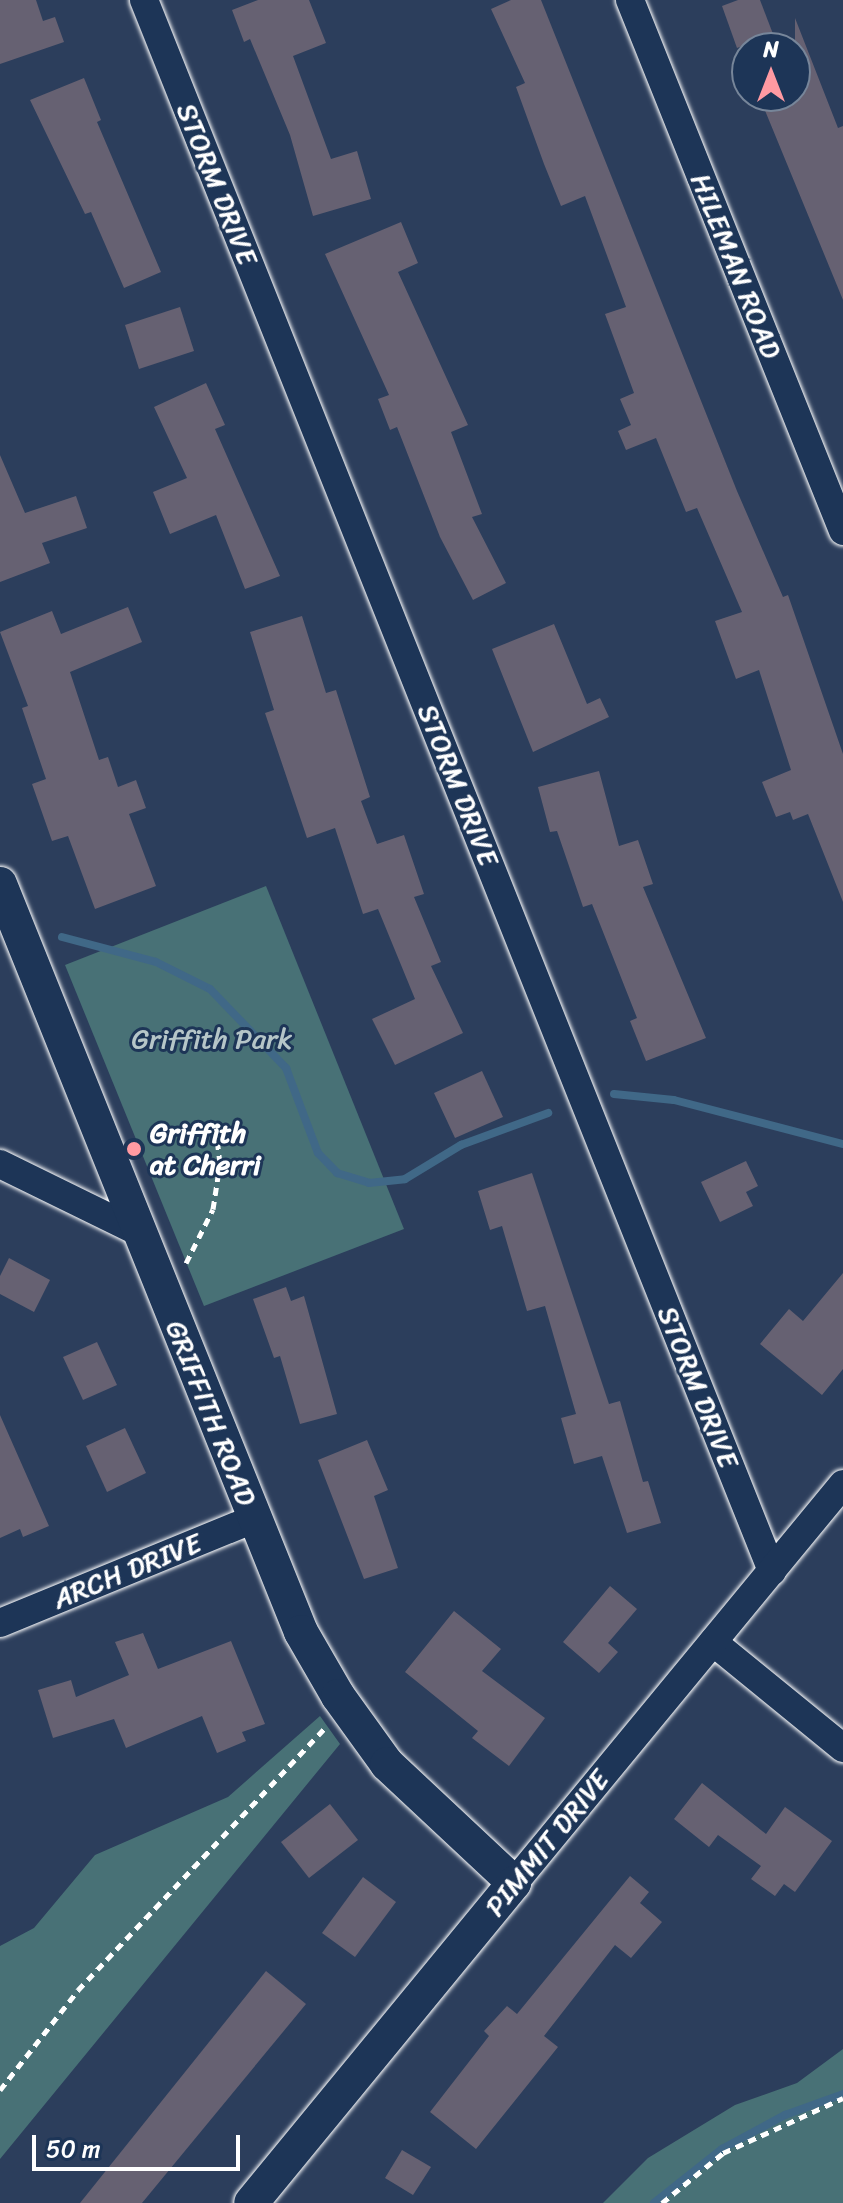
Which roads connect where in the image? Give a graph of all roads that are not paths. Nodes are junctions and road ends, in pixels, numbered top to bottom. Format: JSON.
{"nodes":[{"id":1,"x":144,"y":0,"type":"edge"},
{"id":2,"x":630,"y":0,"type":"edge"},
{"id":3,"x":843,"y":531,"type":"edge"},
{"id":4,"x":0,"y":884,"type":"edge"},
{"id":5,"x":0,"y":1164,"type":"edge"},
{"id":6,"x":137,"y":1231,"type":"junction"},
{"id":7,"x":843,"y":1484,"type":"edge"},
{"id":8,"x":254,"y":1519,"type":"junction"},
{"id":9,"x":772,"y":1571,"type":"junction"},
{"id":10,"x":0,"y":1623,"type":"edge"},
{"id":11,"x":713,"y":1642,"type":"junction"},
{"id":12,"x":843,"y":1748,"type":"edge"},
{"id":13,"x":514,"y":1883,"type":"junction"},
{"id":14,"x":251,"y":2203,"type":"edge"}],
"edges":[{"from":1,"to":9,"type":"street","name":"STORM DRIVE"},
{"from":2,"to":3,"type":"street","name":"HILEMAN ROAD"},
{"from":4,"to":6,"type":"street","name":"GRIFFITH ROAD"},
{"from":5,"to":6,"type":"street"},
{"from":6,"to":8,"type":"street","name":"GRIFFITH ROAD"},
{"from":7,"to":9,"type":"street","name":"PIMMIT DRIVE"},
{"from":8,"to":10,"type":"street","name":"ARCH DRIVE"},
{"from":8,"to":13,"type":"street","name":"GRIFFITH ROAD"},
{"from":9,"to":11,"type":"street","name":"PIMMIT DRIVE"},
{"from":11,"to":12,"type":"street"},
{"from":11,"to":13,"type":"street","name":"PIMMIT DRIVE"},
{"from":13,"to":14,"type":"street","name":"PIMMIT DRIVE"}]}
